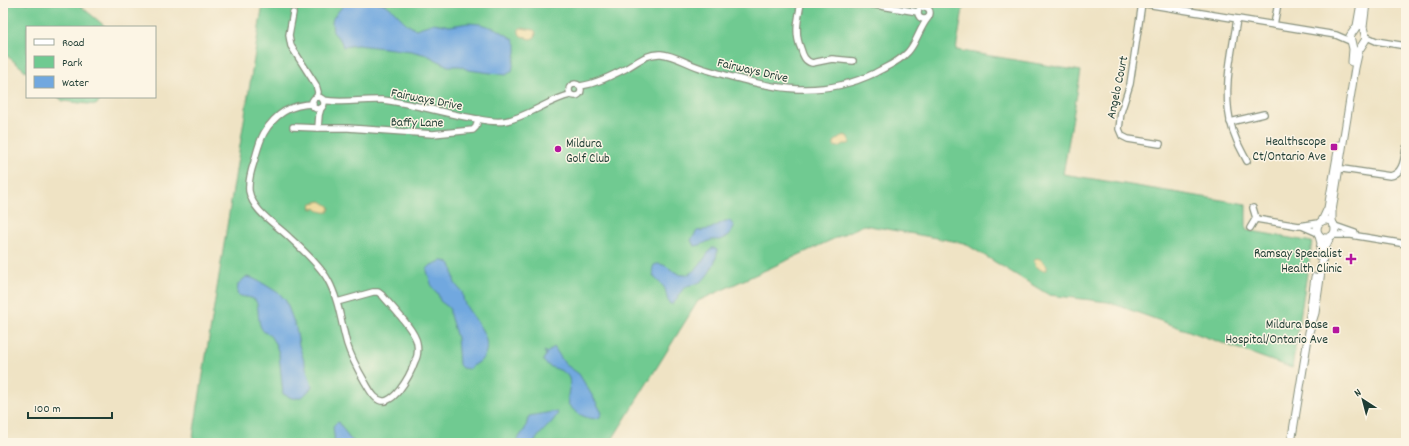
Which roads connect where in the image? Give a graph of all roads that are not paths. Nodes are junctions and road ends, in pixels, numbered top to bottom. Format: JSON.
{"nodes":[{"id":1,"x":801,"y":3,"type":"edge"},
{"id":2,"x":863,"y":3,"type":"edge"},
{"id":3,"x":1141,"y":3,"type":"edge"},
{"id":4,"x":1278,"y":3,"type":"edge"},
{"id":5,"x":1361,"y":3,"type":"edge"},
{"id":6,"x":1366,"y":3,"type":"edge"},
{"id":7,"x":925,"y":5,"type":"edge"},
{"id":8,"x":293,"y":13,"type":"dead end"},
{"id":9,"x":919,"y":15,"type":"junction"},
{"id":10,"x":928,"y":18,"type":"junction"},
{"id":11,"x":1237,"y":19,"type":"junction"},
{"id":12,"x":1274,"y":25,"type":"junction"},
{"id":13,"x":922,"y":26,"type":"junction"},
{"id":14,"x":1353,"y":32,"type":"junction"},
{"id":15,"x":1336,"y":35,"type":"junction"},
{"id":16,"x":1364,"y":39,"type":"junction"},
{"id":17,"x":1351,"y":42,"type":"junction"},
{"id":18,"x":1406,"y":46,"type":"edge"},
{"id":19,"x":853,"y":61,"type":"dead end"},
{"id":20,"x":580,"y":88,"type":"junction"},
{"id":21,"x":570,"y":93,"type":"junction"},
{"id":22,"x":319,"y":105,"type":"junction"},
{"id":23,"x":1264,"y":114,"type":"dead end"},
{"id":24,"x":478,"y":119,"type":"junction"},
{"id":25,"x":1230,"y":122,"type":"junction"},
{"id":26,"x":292,"y":127,"type":"dead end"},
{"id":27,"x":318,"y":128,"type":"junction"},
{"id":28,"x":1160,"y":144,"type":"dead end"},
{"id":29,"x":1406,"y":148,"type":"edge"},
{"id":30,"x":1247,"y":161,"type":"dead end"},
{"id":31,"x":1336,"y":168,"type":"junction"},
{"id":32,"x":1254,"y":208,"type":"dead end"},
{"id":33,"x":1256,"y":219,"type":"junction"},
{"id":34,"x":1321,"y":222,"type":"junction"},
{"id":35,"x":1334,"y":225,"type":"junction"},
{"id":36,"x":1299,"y":226,"type":"junction"},
{"id":37,"x":1250,"y":228,"type":"dead end"},
{"id":38,"x":1319,"y":234,"type":"junction"},
{"id":39,"x":1332,"y":236,"type":"junction"},
{"id":40,"x":1406,"y":241,"type":"edge"},
{"id":41,"x":1406,"y":244,"type":"edge"},
{"id":42,"x":337,"y":302,"type":"junction"},
{"id":43,"x":1309,"y":332,"type":"junction"},
{"id":44,"x":1291,"y":443,"type":"edge"}],
"edges":[{"from":1,"to":19,"type":"street"},
{"from":2,"to":9,"type":"street"},
{"from":3,"to":11,"type":"street"},
{"from":3,"to":28,"type":"street","name":"Angelo Court"},
{"from":4,"to":12,"type":"street"},
{"from":5,"to":14,"type":"street"},
{"from":6,"to":16,"type":"street"},
{"from":7,"to":9,"type":"street"},
{"from":7,"to":10,"type":"street"},
{"from":8,"to":22,"type":"street"},
{"from":9,"to":10,"type":"street"},
{"from":9,"to":13,"type":"street"},
{"from":10,"to":13,"type":"street","name":"Fairways Drive"},
{"from":11,"to":12,"type":"street"},
{"from":11,"to":25,"type":"street"},
{"from":12,"to":15,"type":"street"},
{"from":13,"to":20,"type":"street","name":"Fairways Drive"},
{"from":14,"to":15,"type":"street"},
{"from":14,"to":16,"type":"street"},
{"from":14,"to":17,"type":"street"},
{"from":15,"to":17,"type":"street"},
{"from":16,"to":17,"type":"street"},
{"from":16,"to":18,"type":"street"},
{"from":16,"to":31,"type":"street"},
{"from":17,"to":31,"type":"street"},
{"from":20,"to":21,"type":"street"},
{"from":20,"to":21,"type":"street"},
{"from":21,"to":24,"type":"street","name":"Fairways Drive"},
{"from":22,"to":24,"type":"street","name":"Fairways Drive"},
{"from":22,"to":27,"type":"street"},
{"from":22,"to":42,"type":"street","name":"Fairways Drive"},
{"from":23,"to":25,"type":"street"},
{"from":24,"to":27,"type":"street","name":"Baffy Lane"},
{"from":25,"to":30,"type":"street"},
{"from":26,"to":27,"type":"street"},
{"from":29,"to":31,"type":"street"},
{"from":31,"to":34,"type":"street"},
{"from":31,"to":35,"type":"street"},
{"from":32,"to":33,"type":"street"},
{"from":33,"to":36,"type":"street"},
{"from":33,"to":37,"type":"street"},
{"from":34,"to":35,"type":"street"},
{"from":34,"to":36,"type":"street"},
{"from":34,"to":38,"type":"street"},
{"from":35,"to":39,"type":"street"},
{"from":35,"to":40,"type":"street"},
{"from":36,"to":38,"type":"street"},
{"from":38,"to":39,"type":"street"},
{"from":38,"to":43,"type":"street"},
{"from":39,"to":41,"type":"street"},
{"from":39,"to":43,"type":"street"},
{"from":42,"to":42,"type":"street","name":"Fairways Drive"},
{"from":43,"to":44,"type":"street"}]}
